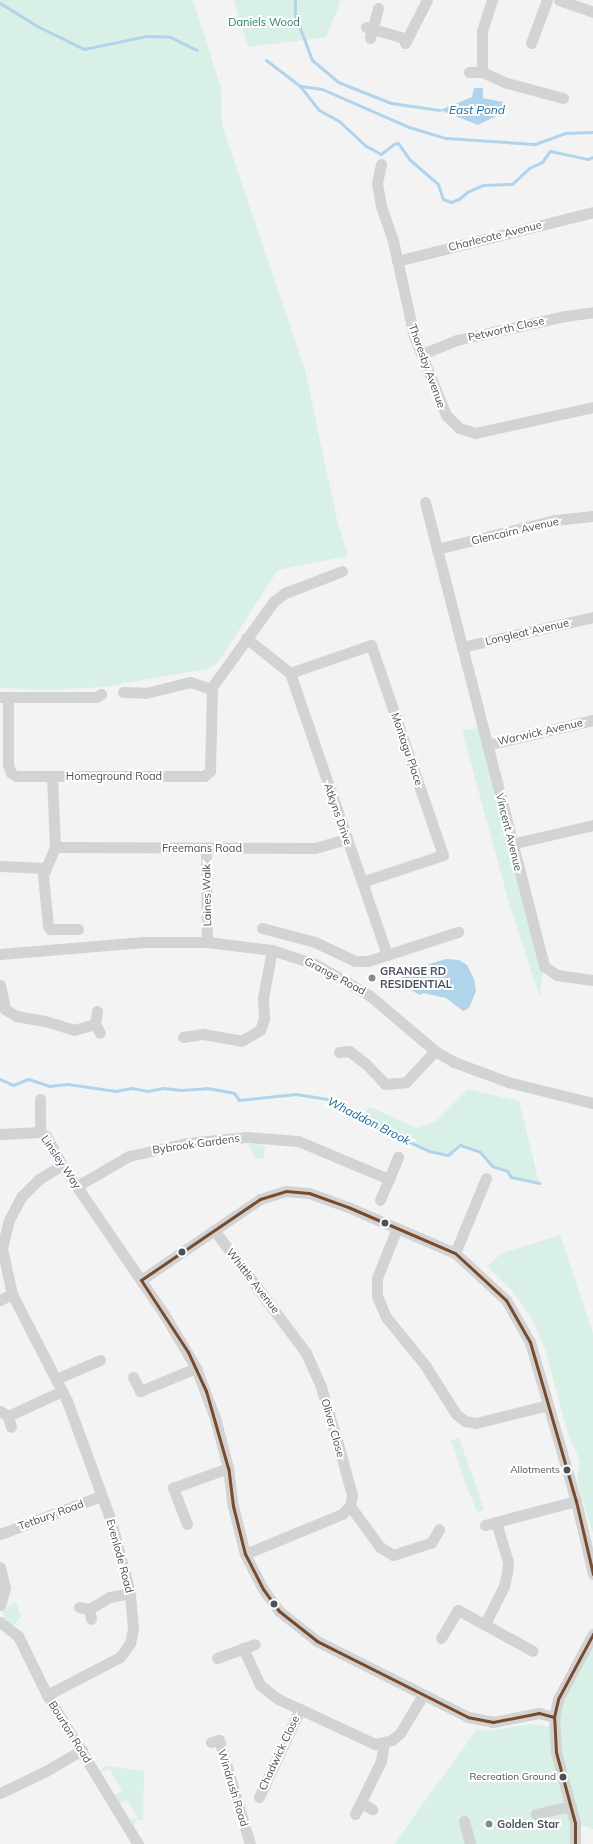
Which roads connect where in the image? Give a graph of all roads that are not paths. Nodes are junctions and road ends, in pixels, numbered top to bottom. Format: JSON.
{"nodes":[{"id":1,"x":427,"y":0,"type":"edge"},
{"id":2,"x":492,"y":0,"type":"edge"},
{"id":3,"x":547,"y":0,"type":"edge"},
{"id":4,"x":559,"y":0,"type":"edge"},
{"id":5,"x":378,"y":8,"type":"dead end"},
{"id":6,"x":593,"y":12,"type":"edge"},
{"id":7,"x":531,"y":43,"type":"dead end"},
{"id":8,"x":469,"y":72,"type":"dead end"},
{"id":9,"x":482,"y":72,"type":"junction"},
{"id":10,"x":563,"y":98,"type":"dead end"},
{"id":11,"x":381,"y":164,"type":"dead end"},
{"id":12,"x":593,"y":212,"type":"edge"},
{"id":13,"x":397,"y":261,"type":"junction"},
{"id":14,"x":593,"y":312,"type":"edge"},
{"id":15,"x":422,"y":354,"type":"junction"},
{"id":16,"x":593,"y":407,"type":"edge"},
{"id":17,"x":425,"y":502,"type":"dead end"},
{"id":18,"x":593,"y":516,"type":"edge"},
{"id":19,"x":437,"y":549,"type":"junction"},
{"id":20,"x":342,"y":571,"type":"dead end"},
{"id":21,"x":593,"y":617,"type":"edge"},
{"id":22,"x":246,"y":638,"type":"junction"},
{"id":23,"x":462,"y":647,"type":"junction"},
{"id":24,"x":290,"y":673,"type":"junction"},
{"id":25,"x":212,"y":689,"type":"junction"},
{"id":26,"x":123,"y":692,"type":"dead end"},
{"id":27,"x":101,"y":694,"type":"dead end"},
{"id":28,"x":4,"y":697,"type":"edge"},
{"id":29,"x":593,"y":720,"type":"edge"},
{"id":30,"x":487,"y":745,"type":"junction"},
{"id":31,"x":52,"y":777,"type":"junction"},
{"id":32,"x":593,"y":825,"type":"edge"},
{"id":33,"x":347,"y":839,"type":"junction"},
{"id":34,"x":511,"y":844,"type":"junction"},
{"id":35,"x":55,"y":847,"type":"junction"},
{"id":36,"x":206,"y":848,"type":"junction"},
{"id":37,"x":0,"y":866,"type":"edge"},
{"id":38,"x":44,"y":868,"type":"junction"},
{"id":39,"x":362,"y":882,"type":"junction"},
{"id":40,"x":262,"y":928,"type":"dead end"},
{"id":41,"x":78,"y":929,"type":"dead end"},
{"id":42,"x":458,"y":932,"type":"dead end"},
{"id":43,"x":207,"y":942,"type":"junction"},
{"id":44,"x":272,"y":950,"type":"junction"},
{"id":45,"x":0,"y":954,"type":"edge"},
{"id":46,"x":387,"y":955,"type":"junction"},
{"id":47,"x":593,"y":980,"type":"edge"},
{"id":48,"x":0,"y":985,"type":"edge"},
{"id":49,"x":97,"y":1011,"type":"dead end"},
{"id":50,"x":183,"y":1037,"type":"dead end"},
{"id":51,"x":346,"y":1049,"type":"dead end"},
{"id":52,"x":434,"y":1051,"type":"junction"},
{"id":53,"x":40,"y":1099,"type":"dead end"},
{"id":54,"x":593,"y":1103,"type":"edge"},
{"id":55,"x":40,"y":1132,"type":"junction"},
{"id":56,"x":0,"y":1134,"type":"edge"},
{"id":57,"x":398,"y":1157,"type":"dead end"},
{"id":58,"x":62,"y":1165,"type":"junction"},
{"id":59,"x":486,"y":1178,"type":"dead end"},
{"id":60,"x":389,"y":1179,"type":"junction"},
{"id":61,"x":76,"y":1186,"type":"junction"},
{"id":62,"x":380,"y":1200,"type":"dead end"},
{"id":63,"x":397,"y":1228,"type":"junction"},
{"id":64,"x":214,"y":1230,"type":"junction"},
{"id":65,"x":455,"y":1253,"type":"junction"},
{"id":66,"x":141,"y":1280,"type":"junction"},
{"id":67,"x":12,"y":1294,"type":"junction"},
{"id":68,"x":0,"y":1300,"type":"edge"},
{"id":69,"x":306,"y":1353,"type":"joint"},
{"id":70,"x":100,"y":1360,"type":"dead end"},
{"id":71,"x":196,"y":1368,"type":"junction"},
{"id":72,"x":133,"y":1377,"type":"dead end"},
{"id":73,"x":56,"y":1379,"type":"junction"},
{"id":74,"x":62,"y":1391,"type":"junction"},
{"id":75,"x":548,"y":1405,"type":"junction"},
{"id":76,"x":6,"y":1418,"type":"edge"},
{"id":77,"x":228,"y":1468,"type":"junction"},
{"id":78,"x":102,"y":1496,"type":"junction"},
{"id":79,"x":576,"y":1501,"type":"junction"},
{"id":80,"x":350,"y":1506,"type":"junction"},
{"id":81,"x":187,"y":1524,"type":"dead end"},
{"id":82,"x":439,"y":1529,"type":"dead end"},
{"id":83,"x":0,"y":1534,"type":"edge"},
{"id":84,"x":245,"y":1554,"type":"junction"},
{"id":85,"x":0,"y":1567,"type":"edge"},
{"id":86,"x":593,"y":1574,"type":"edge"},
{"id":87,"x":130,"y":1593,"type":"junction"},
{"id":88,"x":0,"y":1605,"type":"edge"},
{"id":89,"x":86,"y":1611,"type":"dead end"},
{"id":90,"x":0,"y":1622,"type":"edge"},
{"id":91,"x":485,"y":1624,"type":"junction"},
{"id":92,"x":593,"y":1634,"type":"edge"},
{"id":93,"x":441,"y":1638,"type":"dead end"},
{"id":94,"x":255,"y":1644,"type":"dead end"},
{"id":95,"x":243,"y":1648,"type":"junction"},
{"id":96,"x":533,"y":1650,"type":"dead end"},
{"id":97,"x":217,"y":1658,"type":"dead end"},
{"id":98,"x":47,"y":1695,"type":"junction"},
{"id":99,"x":423,"y":1695,"type":"junction"},
{"id":100,"x":300,"y":1709,"type":"junction"},
{"id":101,"x":554,"y":1717,"type":"junction"},
{"id":102,"x":211,"y":1742,"type":"dead end"},
{"id":103,"x":384,"y":1743,"type":"junction"},
{"id":104,"x":82,"y":1750,"type":"junction"},
{"id":105,"x":0,"y":1793,"type":"edge"},
{"id":106,"x":259,"y":1797,"type":"dead end"},
{"id":107,"x":360,"y":1803,"type":"junction"},
{"id":108,"x":570,"y":1806,"type":"junction"},
{"id":109,"x":372,"y":1809,"type":"dead end"},
{"id":110,"x":355,"y":1814,"type":"dead end"},
{"id":111,"x":536,"y":1814,"type":"dead end"},
{"id":112,"x":464,"y":1821,"type":"dead end"},
{"id":113,"x":138,"y":1844,"type":"edge"},
{"id":114,"x":250,"y":1844,"type":"edge"},
{"id":115,"x":470,"y":1844,"type":"edge"},
{"id":116,"x":575,"y":1844,"type":"edge"}],
"edges":[{"from":1,"to":5,"type":"street"},
{"from":2,"to":9,"type":"street"},
{"from":3,"to":7,"type":"street"},
{"from":4,"to":6,"type":"street"},
{"from":8,"to":9,"type":"street"},
{"from":9,"to":10,"type":"street"},
{"from":11,"to":13,"type":"street","name":"Thoresby Avenue"},
{"from":12,"to":13,"type":"street","name":"Charlecote Avenue"},
{"from":13,"to":15,"type":"street","name":"Thoresby Avenue"},
{"from":14,"to":15,"type":"street","name":"Petworth Close"},
{"from":15,"to":16,"type":"street","name":"Thoresby Avenue"},
{"from":17,"to":19,"type":"street"},
{"from":18,"to":19,"type":"street","name":"Glencairn Avenue"},
{"from":19,"to":23,"type":"street"},
{"from":20,"to":22,"type":"street"},
{"from":21,"to":23,"type":"street","name":"Longleat Avenue"},
{"from":22,"to":24,"type":"street"},
{"from":22,"to":25,"type":"street"},
{"from":23,"to":30,"type":"street","name":"Vincent Avenue"},
{"from":24,"to":33,"type":"street","name":"Atkyns Drive"},
{"from":24,"to":39,"type":"street","name":"Montagu Place"},
{"from":25,"to":26,"type":"street"},
{"from":25,"to":31,"type":"street","name":"Homeground Road"},
{"from":27,"to":28,"type":"street"},
{"from":28,"to":31,"type":"street","name":"Homeground Road"},
{"from":29,"to":30,"type":"street","name":"Warwick Avenue"},
{"from":30,"to":34,"type":"street","name":"Vincent Avenue"},
{"from":31,"to":35,"type":"street"},
{"from":32,"to":34,"type":"street"},
{"from":33,"to":36,"type":"street","name":"Freemans Road"},
{"from":33,"to":39,"type":"street","name":"Atkyns Drive"},
{"from":34,"to":47,"type":"street","name":"Vincent Avenue"},
{"from":35,"to":36,"type":"street","name":"Freemans Road"},
{"from":35,"to":38,"type":"street"},
{"from":36,"to":43,"type":"street","name":"Laines Walk"},
{"from":37,"to":38,"type":"street"},
{"from":38,"to":41,"type":"street"},
{"from":39,"to":46,"type":"street","name":"Atkyns Drive"},
{"from":40,"to":46,"type":"street"},
{"from":42,"to":46,"type":"street"},
{"from":43,"to":44,"type":"street","name":"Grange Road"},
{"from":43,"to":45,"type":"street","name":"Grange Road"},
{"from":44,"to":50,"type":"street"},
{"from":44,"to":52,"type":"street","name":"Grange Road"},
{"from":48,"to":49,"type":"street"},
{"from":51,"to":52,"type":"street"},
{"from":52,"to":54,"type":"street","name":"Grange Road"},
{"from":53,"to":55,"type":"street","name":"Linsley Way"},
{"from":55,"to":56,"type":"street"},
{"from":55,"to":58,"type":"street","name":"Linsley Way"},
{"from":57,"to":60,"type":"street"},
{"from":58,"to":61,"type":"street","name":"Linsley Way"},
{"from":58,"to":67,"type":"street","name":"Evenlode Road"},
{"from":59,"to":65,"type":"street"},
{"from":60,"to":61,"type":"street","name":"Bybrook Gardens"},
{"from":60,"to":62,"type":"street"},
{"from":61,"to":66,"type":"street","name":"Linsley Way"},
{"from":63,"to":64,"type":"street"},
{"from":63,"to":65,"type":"street"},
{"from":63,"to":75,"type":"street"},
{"from":64,"to":66,"type":"street"},
{"from":64,"to":69,"type":"street","name":"Whittle Avenue"},
{"from":65,"to":75,"type":"street"},
{"from":66,"to":71,"type":"street","name":"Linsley Way"},
{"from":67,"to":68,"type":"street"},
{"from":67,"to":73,"type":"street","name":"Evenlode Road"},
{"from":69,"to":80,"type":"street","name":"Oliver Close"},
{"from":70,"to":73,"type":"street"},
{"from":71,"to":72,"type":"street"},
{"from":71,"to":77,"type":"street","name":"Linsley Way"},
{"from":73,"to":74,"type":"street","name":"Evenlode Road"},
{"from":74,"to":76,"type":"street"},
{"from":74,"to":78,"type":"street","name":"Evenlode Road"},
{"from":75,"to":79,"type":"street"},
{"from":77,"to":81,"type":"street"},
{"from":77,"to":84,"type":"street","name":"Linsley Way"},
{"from":78,"to":83,"type":"street","name":"Tetbury Road"},
{"from":78,"to":87,"type":"street","name":"Evenlode Road"},
{"from":79,"to":86,"type":"street"},
{"from":79,"to":91,"type":"street"},
{"from":80,"to":82,"type":"street"},
{"from":80,"to":84,"type":"street"},
{"from":84,"to":99,"type":"street","name":"Linsley Way"},
{"from":85,"to":88,"type":"street"},
{"from":87,"to":89,"type":"street"},
{"from":87,"to":98,"type":"street","name":"Evenlode Road"},
{"from":90,"to":98,"type":"street","name":"Bourton Road"},
{"from":91,"to":93,"type":"street"},
{"from":91,"to":96,"type":"street"},
{"from":92,"to":101,"type":"street"},
{"from":94,"to":95,"type":"street"},
{"from":95,"to":97,"type":"street"},
{"from":95,"to":100,"type":"street","name":"Chadwick Close"},
{"from":98,"to":104,"type":"street","name":"Bourton Road"},
{"from":99,"to":101,"type":"street","name":"Linsley Way"},
{"from":99,"to":103,"type":"street"},
{"from":100,"to":103,"type":"street","name":"Chadwick Close"},
{"from":100,"to":106,"type":"street","name":"Chadwick Close"},
{"from":101,"to":108,"type":"street"},
{"from":102,"to":114,"type":"street","name":"Windrush Road"},
{"from":103,"to":107,"type":"street"},
{"from":104,"to":105,"type":"street"},
{"from":104,"to":113,"type":"street","name":"Bourton Road"},
{"from":107,"to":109,"type":"street"},
{"from":107,"to":110,"type":"street"},
{"from":108,"to":111,"type":"street"},
{"from":108,"to":116,"type":"street"},
{"from":112,"to":115,"type":"street"}]}
